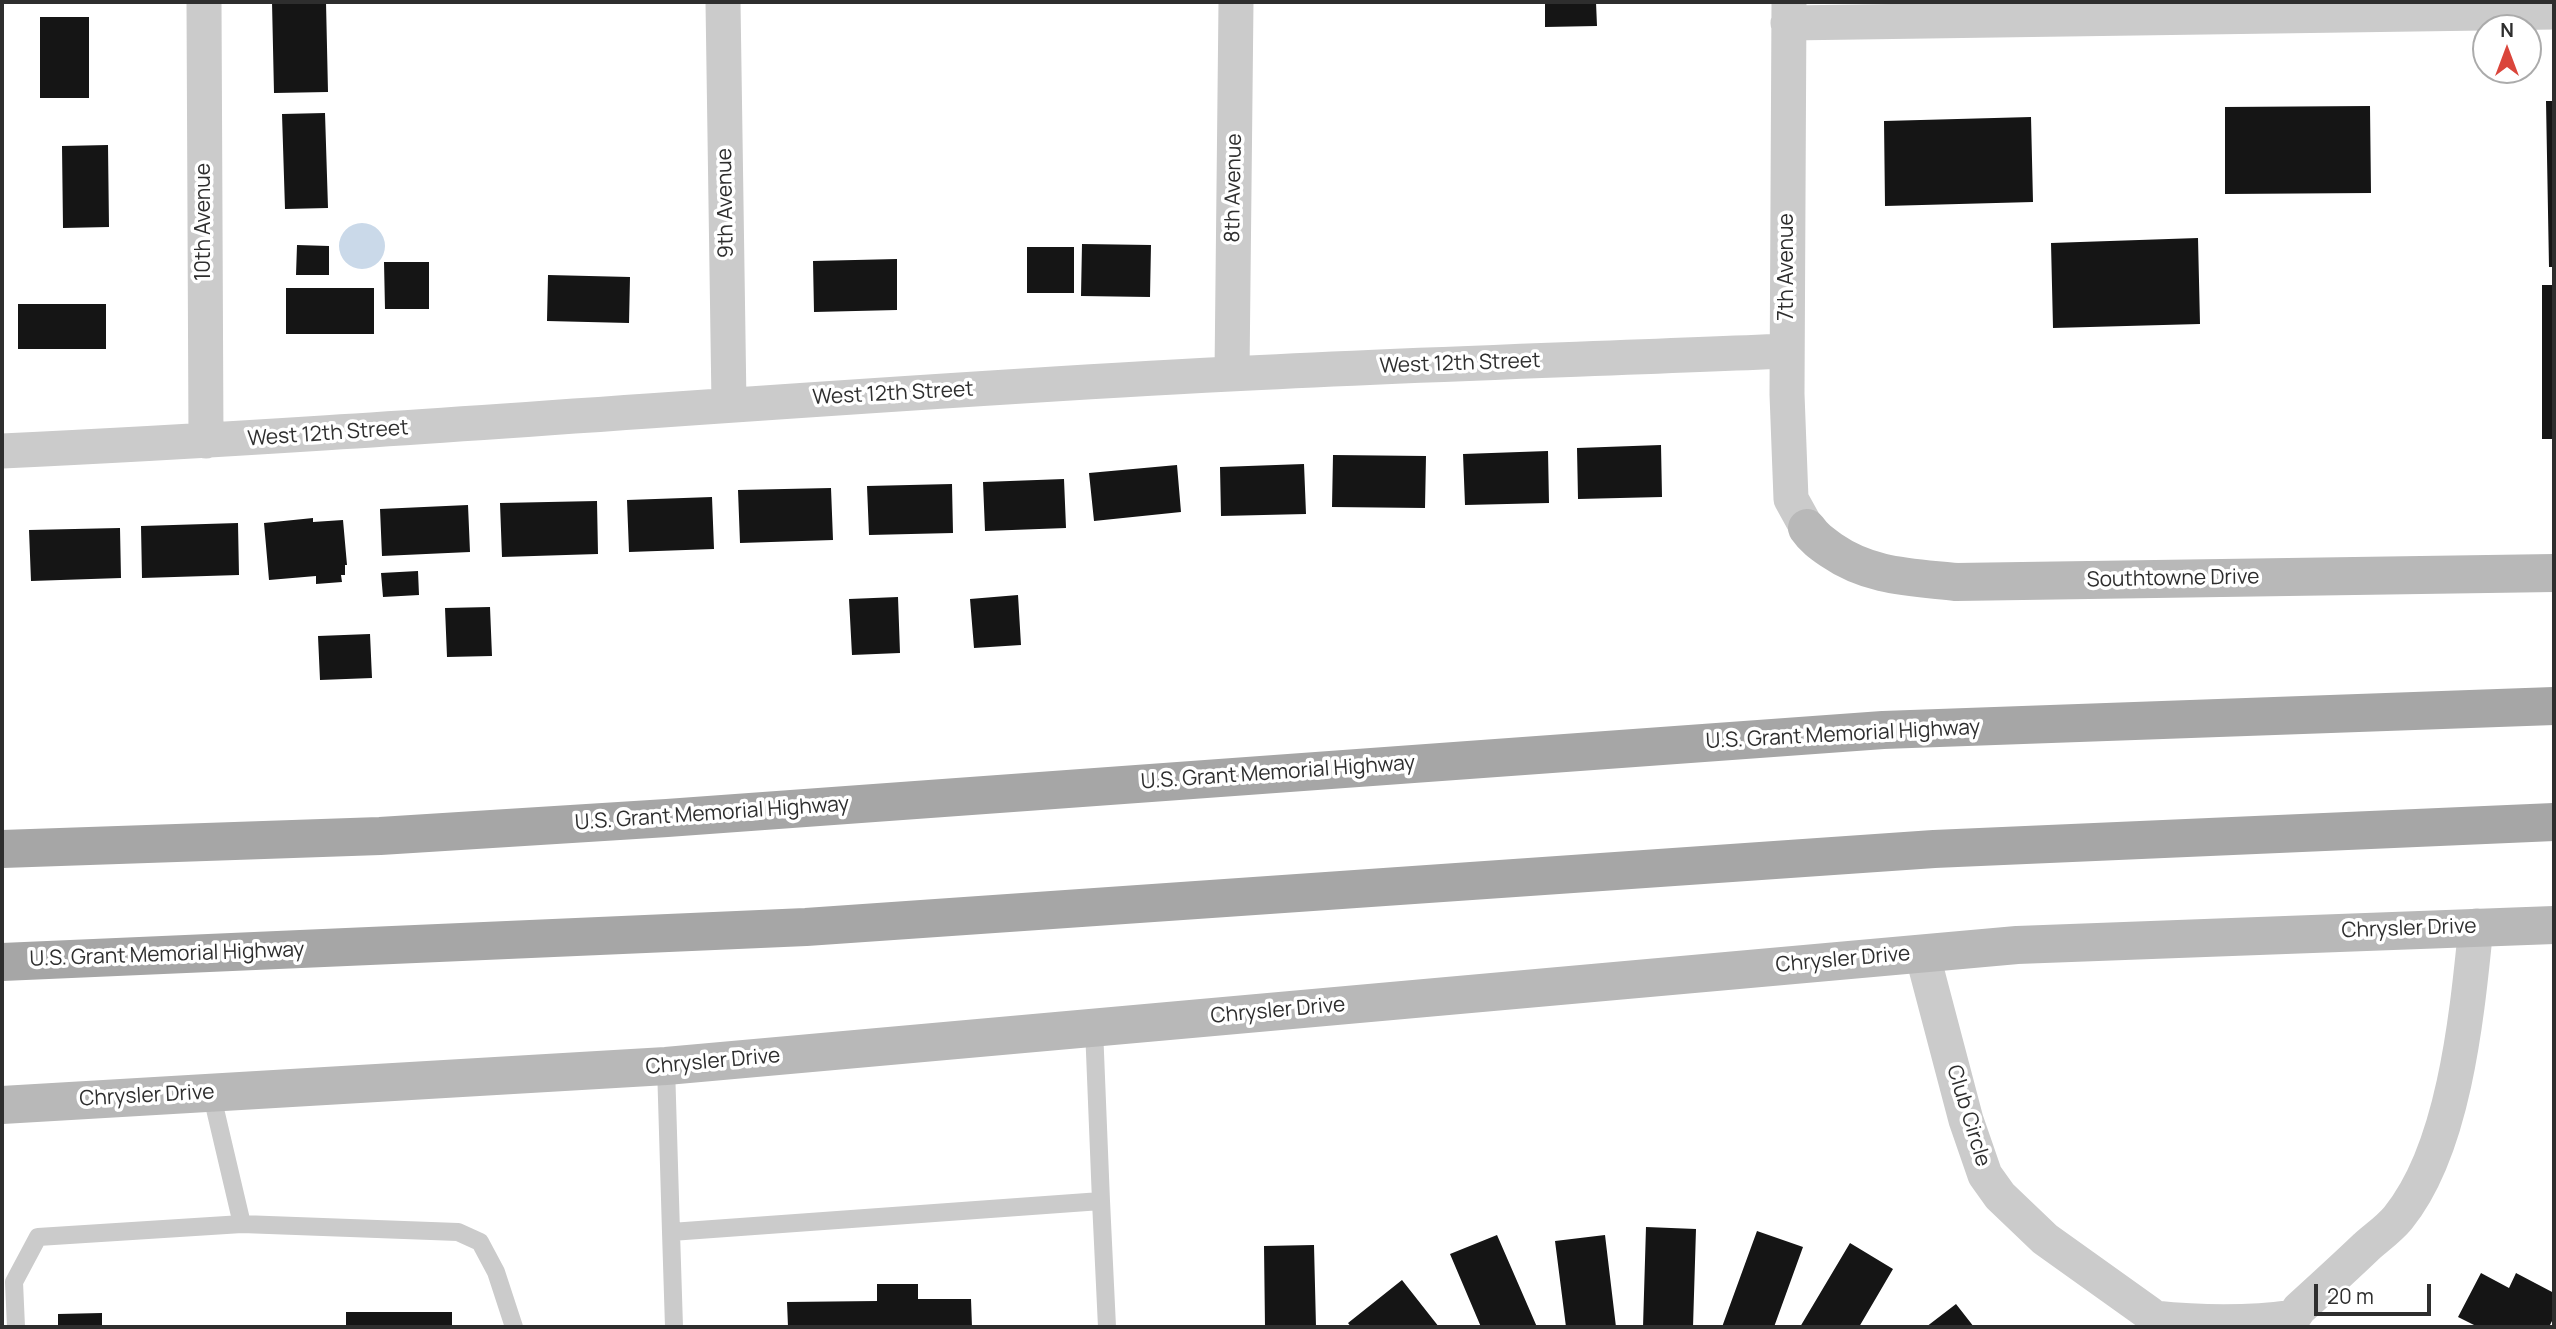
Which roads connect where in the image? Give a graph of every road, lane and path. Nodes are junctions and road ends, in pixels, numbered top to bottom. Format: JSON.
{"nodes":[{"id":1,"x":204,"y":2,"type":"edge"},
{"id":2,"x":723,"y":2,"type":"edge"},
{"id":3,"x":1236,"y":2,"type":"edge"},
{"id":4,"x":1788,"y":12,"type":"edge"},
{"id":5,"x":2554,"y":12,"type":"edge"},
{"id":6,"x":1786,"y":351,"type":"junction"},
{"id":7,"x":1232,"y":373,"type":"junction"},
{"id":8,"x":729,"y":404,"type":"junction"},
{"id":9,"x":206,"y":441,"type":"junction"},
{"id":10,"x":2,"y":451,"type":"edge"},
{"id":11,"x":1807,"y":527,"type":"joint"},
{"id":12,"x":2554,"y":573,"type":"edge"},
{"id":13,"x":2554,"y":706,"type":"edge"},
{"id":14,"x":2554,"y":822,"type":"edge"},
{"id":15,"x":2,"y":849,"type":"edge"},
{"id":16,"x":2554,"y":925,"type":"edge"},
{"id":17,"x":2476,"y":926,"type":"junction"},
{"id":18,"x":1922,"y":953,"type":"junction"},
{"id":19,"x":2,"y":962,"type":"edge"},
{"id":20,"x":1094,"y":1028,"type":"junction"},
{"id":21,"x":667,"y":1066,"type":"junction"},
{"id":22,"x":211,"y":1092,"type":"junction"},
{"id":23,"x":2,"y":1104,"type":"edge"},
{"id":24,"x":1101,"y":1201,"type":"junction"},
{"id":25,"x":242,"y":1224,"type":"junction"},
{"id":26,"x":671,"y":1232,"type":"junction"},
{"id":27,"x":2158,"y":1322,"type":"edge"},
{"id":28,"x":2290,"y":1322,"type":"edge"},
{"id":29,"x":16,"y":1327,"type":"edge"},
{"id":30,"x":514,"y":1327,"type":"edge"},
{"id":31,"x":674,"y":1327,"type":"edge"},
{"id":32,"x":1107,"y":1327,"type":"edge"}],
"edges":[{"from":1,"to":9,"type":"street","name":"10th Avenue"},
{"from":2,"to":8,"type":"street","name":"9th Avenue"},
{"from":3,"to":7,"type":"street","name":"8th Avenue"},
{"from":4,"to":5,"type":"street"},
{"from":4,"to":6,"type":"street","name":"7th Avenue"},
{"from":6,"to":7,"type":"street","name":"West 12th Street"},
{"from":6,"to":11,"type":"street","name":"7th Avenue"},
{"from":7,"to":8,"type":"street","name":"West 12th Street"},
{"from":8,"to":9,"type":"street","name":"West 12th Street"},
{"from":9,"to":10,"type":"street","name":"West 12th Street"},
{"from":11,"to":12,"type":"street","name":"Southtowne Drive"},
{"from":13,"to":15,"type":"main road","name":"U.S. Grant Memorial Highway"},
{"from":14,"to":19,"type":"main road","name":"U.S. Grant Memorial Highway"},
{"from":16,"to":17,"type":"street","name":"Chrysler Drive"},
{"from":17,"to":18,"type":"street","name":"Chrysler Drive"},
{"from":17,"to":28,"type":"street"},
{"from":18,"to":20,"type":"street","name":"Chrysler Drive"},
{"from":18,"to":27,"type":"street","name":"Club Circle"},
{"from":20,"to":21,"type":"street","name":"Chrysler Drive"},
{"from":20,"to":24,"type":"lane"},
{"from":21,"to":22,"type":"street","name":"Chrysler Drive"},
{"from":21,"to":26,"type":"lane"},
{"from":22,"to":23,"type":"street","name":"Chrysler Drive"},
{"from":22,"to":25,"type":"lane"},
{"from":24,"to":26,"type":"lane"},
{"from":24,"to":32,"type":"lane"},
{"from":25,"to":29,"type":"lane"},
{"from":25,"to":30,"type":"lane"},
{"from":26,"to":31,"type":"lane"},
{"from":27,"to":28,"type":"street"}]}
